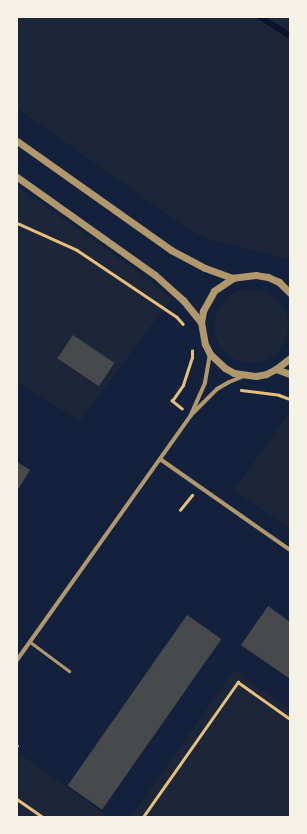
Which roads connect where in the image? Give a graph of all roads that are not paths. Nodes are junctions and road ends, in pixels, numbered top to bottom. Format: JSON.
{"nodes":[{"id":1,"x":17,"y":140,"type":"edge"},
{"id":2,"x":17,"y":177,"type":"edge"},
{"id":3,"x":233,"y":278,"type":"junction"},
{"id":4,"x":290,"y":292,"type":"edge"},
{"id":5,"x":201,"y":322,"type":"junction"},
{"id":6,"x":210,"y":354,"type":"junction"},
{"id":7,"x":290,"y":358,"type":"edge"},
{"id":8,"x":276,"y":369,"type":"junction"},
{"id":9,"x":290,"y":374,"type":"edge"},
{"id":10,"x":245,"y":375,"type":"junction"},
{"id":11,"x":191,"y":415,"type":"junction"},
{"id":12,"x":160,"y":459,"type":"junction"},
{"id":13,"x":290,"y":550,"type":"edge"},
{"id":14,"x":30,"y":642,"type":"junction"},
{"id":15,"x":17,"y":660,"type":"edge"},
{"id":16,"x":69,"y":671,"type":"dead end"}],
"edges":[{"from":1,"to":3,"type":"street"},
{"from":2,"to":5,"type":"street"},
{"from":3,"to":4,"type":"street"},
{"from":3,"to":5,"type":"street"},
{"from":5,"to":6,"type":"street"},
{"from":6,"to":10,"type":"street"},
{"from":6,"to":11,"type":"street"},
{"from":7,"to":8,"type":"street"},
{"from":8,"to":9,"type":"street"},
{"from":8,"to":10,"type":"street"},
{"from":10,"to":11,"type":"street"},
{"from":11,"to":12,"type":"street"},
{"from":12,"to":13,"type":"street"},
{"from":12,"to":14,"type":"street"},
{"from":14,"to":15,"type":"street"},
{"from":14,"to":16,"type":"lane"}]}
